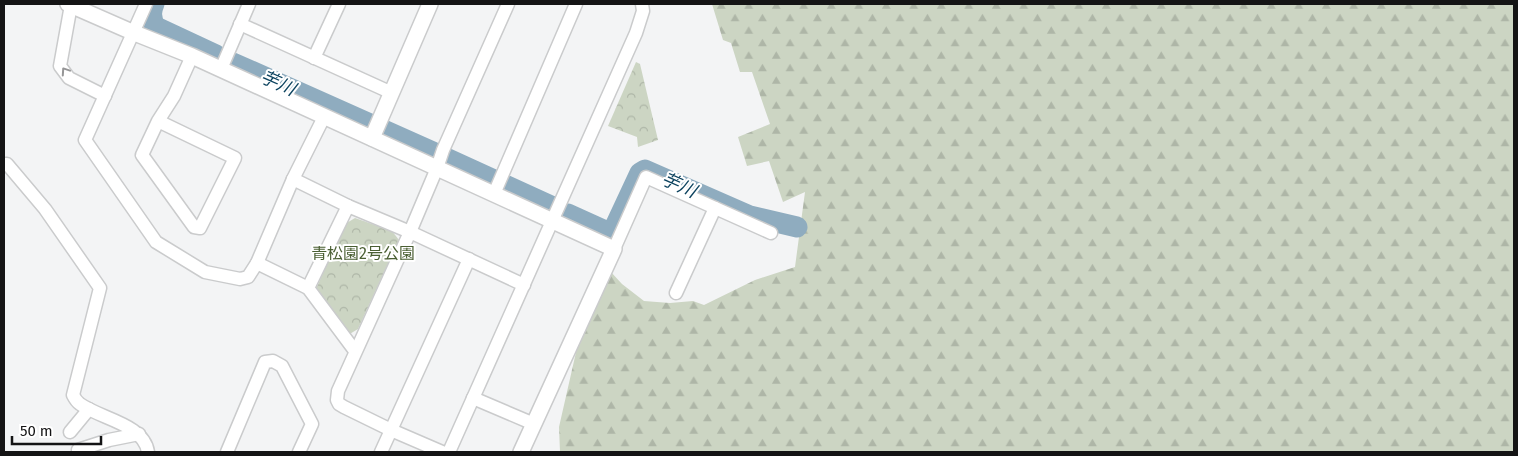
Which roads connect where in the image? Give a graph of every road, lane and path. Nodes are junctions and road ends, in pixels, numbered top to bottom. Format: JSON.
{"nodes":[{"id":1,"x":69,"y":4,"type":"edge"},
{"id":2,"x":146,"y":4,"type":"edge"},
{"id":3,"x":249,"y":4,"type":"edge"},
{"id":4,"x":339,"y":4,"type":"edge"},
{"id":5,"x":430,"y":4,"type":"edge"},
{"id":6,"x":508,"y":4,"type":"edge"},
{"id":7,"x":576,"y":4,"type":"edge"},
{"id":8,"x":642,"y":4,"type":"edge"},
{"id":9,"x":240,"y":24,"type":"junction"},
{"id":10,"x":132,"y":32,"type":"junction"},
{"id":11,"x":192,"y":56,"type":"junction"},
{"id":12,"x":314,"y":58,"type":"junction"},
{"id":13,"x":220,"y":69,"type":"junction"},
{"id":14,"x":392,"y":93,"type":"junction"},
{"id":15,"x":105,"y":96,"type":"junction"},
{"id":16,"x":324,"y":116,"type":"junction"},
{"id":17,"x":158,"y":121,"type":"junction"},
{"id":18,"x":375,"y":131,"type":"junction"},
{"id":19,"x":4,"y":164,"type":"edge"},
{"id":20,"x":437,"y":168,"type":"junction"},
{"id":21,"x":293,"y":179,"type":"junction"},
{"id":22,"x":494,"y":194,"type":"junction"},
{"id":23,"x":348,"y":206,"type":"junction"},
{"id":24,"x":714,"y":208,"type":"junction"},
{"id":25,"x":553,"y":221,"type":"junction"},
{"id":26,"x":410,"y":232,"type":"junction"},
{"id":27,"x":771,"y":233,"type":"dead end"},
{"id":28,"x":614,"y":249,"type":"junction"},
{"id":29,"x":469,"y":259,"type":"junction"},
{"id":30,"x":257,"y":263,"type":"junction"},
{"id":31,"x":524,"y":285,"type":"junction"},
{"id":32,"x":308,"y":288,"type":"junction"},
{"id":33,"x":676,"y":293,"type":"dead end"},
{"id":34,"x":355,"y":351,"type":"junction"},
{"id":35,"x":473,"y":398,"type":"junction"},
{"id":36,"x":89,"y":408,"type":"junction"},
{"id":37,"x":534,"y":424,"type":"junction"},
{"id":38,"x":391,"y":430,"type":"junction"},
{"id":39,"x":70,"y":432,"type":"dead end"},
{"id":40,"x":139,"y":434,"type":"junction"},
{"id":41,"x":78,"y":450,"type":"dead end"},
{"id":42,"x":148,"y":452,"type":"edge"},
{"id":43,"x":227,"y":452,"type":"edge"},
{"id":44,"x":299,"y":452,"type":"edge"},
{"id":45,"x":382,"y":452,"type":"edge"},
{"id":46,"x":442,"y":452,"type":"edge"},
{"id":47,"x":448,"y":452,"type":"edge"},
{"id":48,"x":521,"y":452,"type":"edge"}],
"edges":[{"from":1,"to":10,"type":"street"},
{"from":15,"to":1,"type":"street","one_way":true},
{"from":2,"to":10,"type":"street"},
{"from":3,"to":9,"type":"street"},
{"from":4,"to":12,"type":"street"},
{"from":5,"to":14,"type":"street"},
{"from":6,"to":20,"type":"street"},
{"from":7,"to":22,"type":"street"},
{"from":8,"to":25,"type":"street"},
{"from":9,"to":12,"type":"street"},
{"from":9,"to":13,"type":"street"},
{"from":10,"to":11,"type":"street"},
{"from":10,"to":15,"type":"street"},
{"from":11,"to":13,"type":"street"},
{"from":11,"to":17,"type":"street"},
{"from":12,"to":14,"type":"street"},
{"from":13,"to":16,"type":"street"},
{"from":14,"to":18,"type":"street"},
{"from":15,"to":30,"type":"street"},
{"from":16,"to":18,"type":"street"},
{"from":16,"to":21,"type":"street"},
{"from":17,"to":17,"type":"street"},
{"from":18,"to":20,"type":"street"},
{"from":19,"to":36,"type":"street"},
{"from":20,"to":22,"type":"street"},
{"from":20,"to":26,"type":"street"},
{"from":21,"to":23,"type":"street"},
{"from":21,"to":30,"type":"street"},
{"from":22,"to":25,"type":"street"},
{"from":23,"to":26,"type":"street"},
{"from":23,"to":32,"type":"street"},
{"from":24,"to":27,"type":"street"},
{"from":24,"to":28,"type":"street"},
{"from":24,"to":33,"type":"street"},
{"from":25,"to":28,"type":"street"},
{"from":25,"to":31,"type":"street"},
{"from":26,"to":29,"type":"street"},
{"from":26,"to":34,"type":"street"},
{"from":28,"to":37,"type":"street"},
{"from":29,"to":31,"type":"street"},
{"from":29,"to":38,"type":"street"},
{"from":30,"to":32,"type":"street"},
{"from":31,"to":35,"type":"street"},
{"from":32,"to":34,"type":"street"},
{"from":34,"to":38,"type":"street"},
{"from":35,"to":37,"type":"street"},
{"from":35,"to":47,"type":"street"},
{"from":36,"to":39,"type":"street"},
{"from":36,"to":40,"type":"street"},
{"from":37,"to":48,"type":"street"},
{"from":38,"to":45,"type":"street"},
{"from":38,"to":46,"type":"street"},
{"from":40,"to":41,"type":"street"},
{"from":40,"to":42,"type":"street"},
{"from":43,"to":44,"type":"street"}]}
